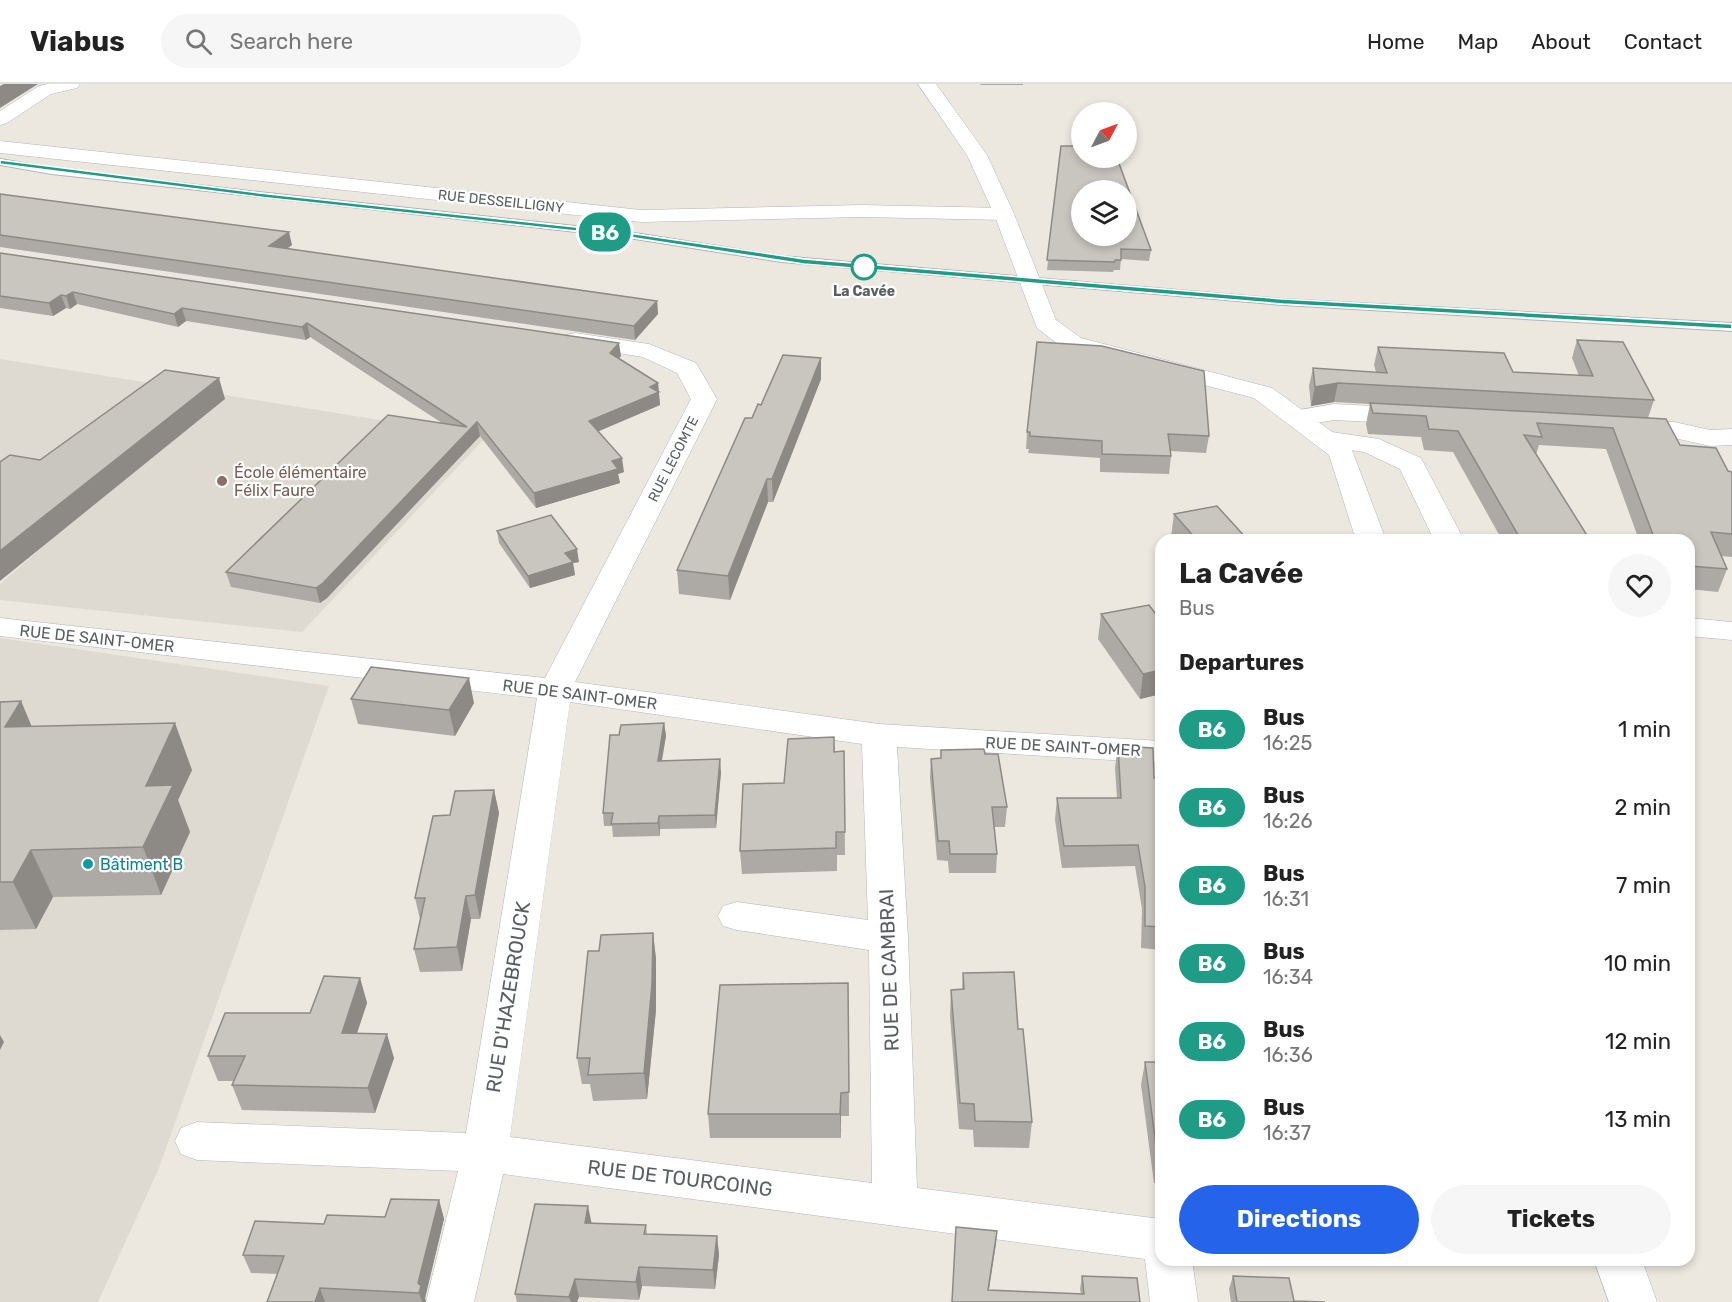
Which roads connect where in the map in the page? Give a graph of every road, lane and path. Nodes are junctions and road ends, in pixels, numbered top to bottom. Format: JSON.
{"nodes":[{"id":1,"x":71,"y":84,"type":"edge"},
{"id":2,"x":927,"y":84,"type":"edge"},
{"id":3,"x":0,"y":119,"type":"edge"},
{"id":4,"x":0,"y":147,"type":"edge"},
{"id":5,"x":0,"y":162,"type":"edge"},
{"id":6,"x":1004,"y":214,"type":"junction"},
{"id":7,"x":1031,"y":281,"type":"junction"},
{"id":8,"x":1732,"y":327,"type":"edge"},
{"id":9,"x":555,"y":337,"type":"edge"},
{"id":10,"x":1297,"y":418,"type":"junction"},
{"id":11,"x":1440,"y":418,"type":"edge"},
{"id":12,"x":1604,"y":427,"type":"edge"},
{"id":13,"x":1721,"y":437,"type":"edge"},
{"id":14,"x":1325,"y":439,"type":"junction"},
{"id":15,"x":1722,"y":464,"type":"edge"},
{"id":16,"x":1369,"y":534,"type":"edge"},
{"id":17,"x":1446,"y":534,"type":"edge"},
{"id":18,"x":0,"y":627,"type":"edge"},
{"id":19,"x":1695,"y":628,"type":"edge"},
{"id":20,"x":1732,"y":631,"type":"edge"},
{"id":21,"x":555,"y":690,"type":"junction"},
{"id":22,"x":879,"y":735,"type":"junction"},
{"id":23,"x":1155,"y":752,"type":"edge"},
{"id":24,"x":737,"y":916,"type":"dead end"},
{"id":25,"x":888,"y":938,"type":"junction"},
{"id":26,"x":197,"y":1141,"type":"dead end"},
{"id":27,"x":485,"y":1153,"type":"junction"},
{"id":28,"x":895,"y":1205,"type":"junction"},
{"id":29,"x":1155,"y":1239,"type":"edge"},
{"id":30,"x":1169,"y":1266,"type":"edge"},
{"id":31,"x":1620,"y":1266,"type":"edge"},
{"id":32,"x":450,"y":1302,"type":"edge"},
{"id":33,"x":1174,"y":1302,"type":"edge"},
{"id":34,"x":1633,"y":1302,"type":"edge"}],
"edges":[{"from":1,"to":3,"type":"street"},
{"from":2,"to":6,"type":"street"},
{"from":4,"to":6,"type":"street","name":"RUE DESSEILLIGNY"},
{"from":5,"to":7,"type":"lane"},
{"from":6,"to":7,"type":"street"},
{"from":7,"to":8,"type":"lane"},
{"from":7,"to":10,"type":"street"},
{"from":9,"to":21,"type":"street","name":"RUE LECOMTE"},
{"from":10,"to":11,"type":"street"},
{"from":10,"to":14,"type":"street"},
{"from":12,"to":13,"type":"street"},
{"from":13,"to":15,"type":"street"},
{"from":14,"to":16,"type":"street"},
{"from":14,"to":17,"type":"street"},
{"from":18,"to":21,"type":"street","name":"RUE DE SAINT-OMER"},
{"from":19,"to":20,"type":"street"},
{"from":21,"to":22,"type":"street","name":"RUE DE SAINT-OMER"},
{"from":21,"to":27,"type":"street","name":"RUE D'HAZEBROUCK"},
{"from":22,"to":23,"type":"street","name":"RUE DE SAINT-OMER"},
{"from":22,"to":25,"type":"street","name":"RUE DE CAMBRAI"},
{"from":24,"to":25,"type":"street"},
{"from":25,"to":28,"type":"street","name":"RUE DE CAMBRAI"},
{"from":26,"to":27,"type":"street","name":"RUE DE TOURCOING"},
{"from":27,"to":28,"type":"street","name":"RUE DE TOURCOING"},
{"from":27,"to":32,"type":"street","name":"RUE D'HAZEBROUCK"},
{"from":28,"to":29,"type":"street","name":"RUE DE TOURCOING"},
{"from":30,"to":33,"type":"street"},
{"from":31,"to":34,"type":"street"}]}
